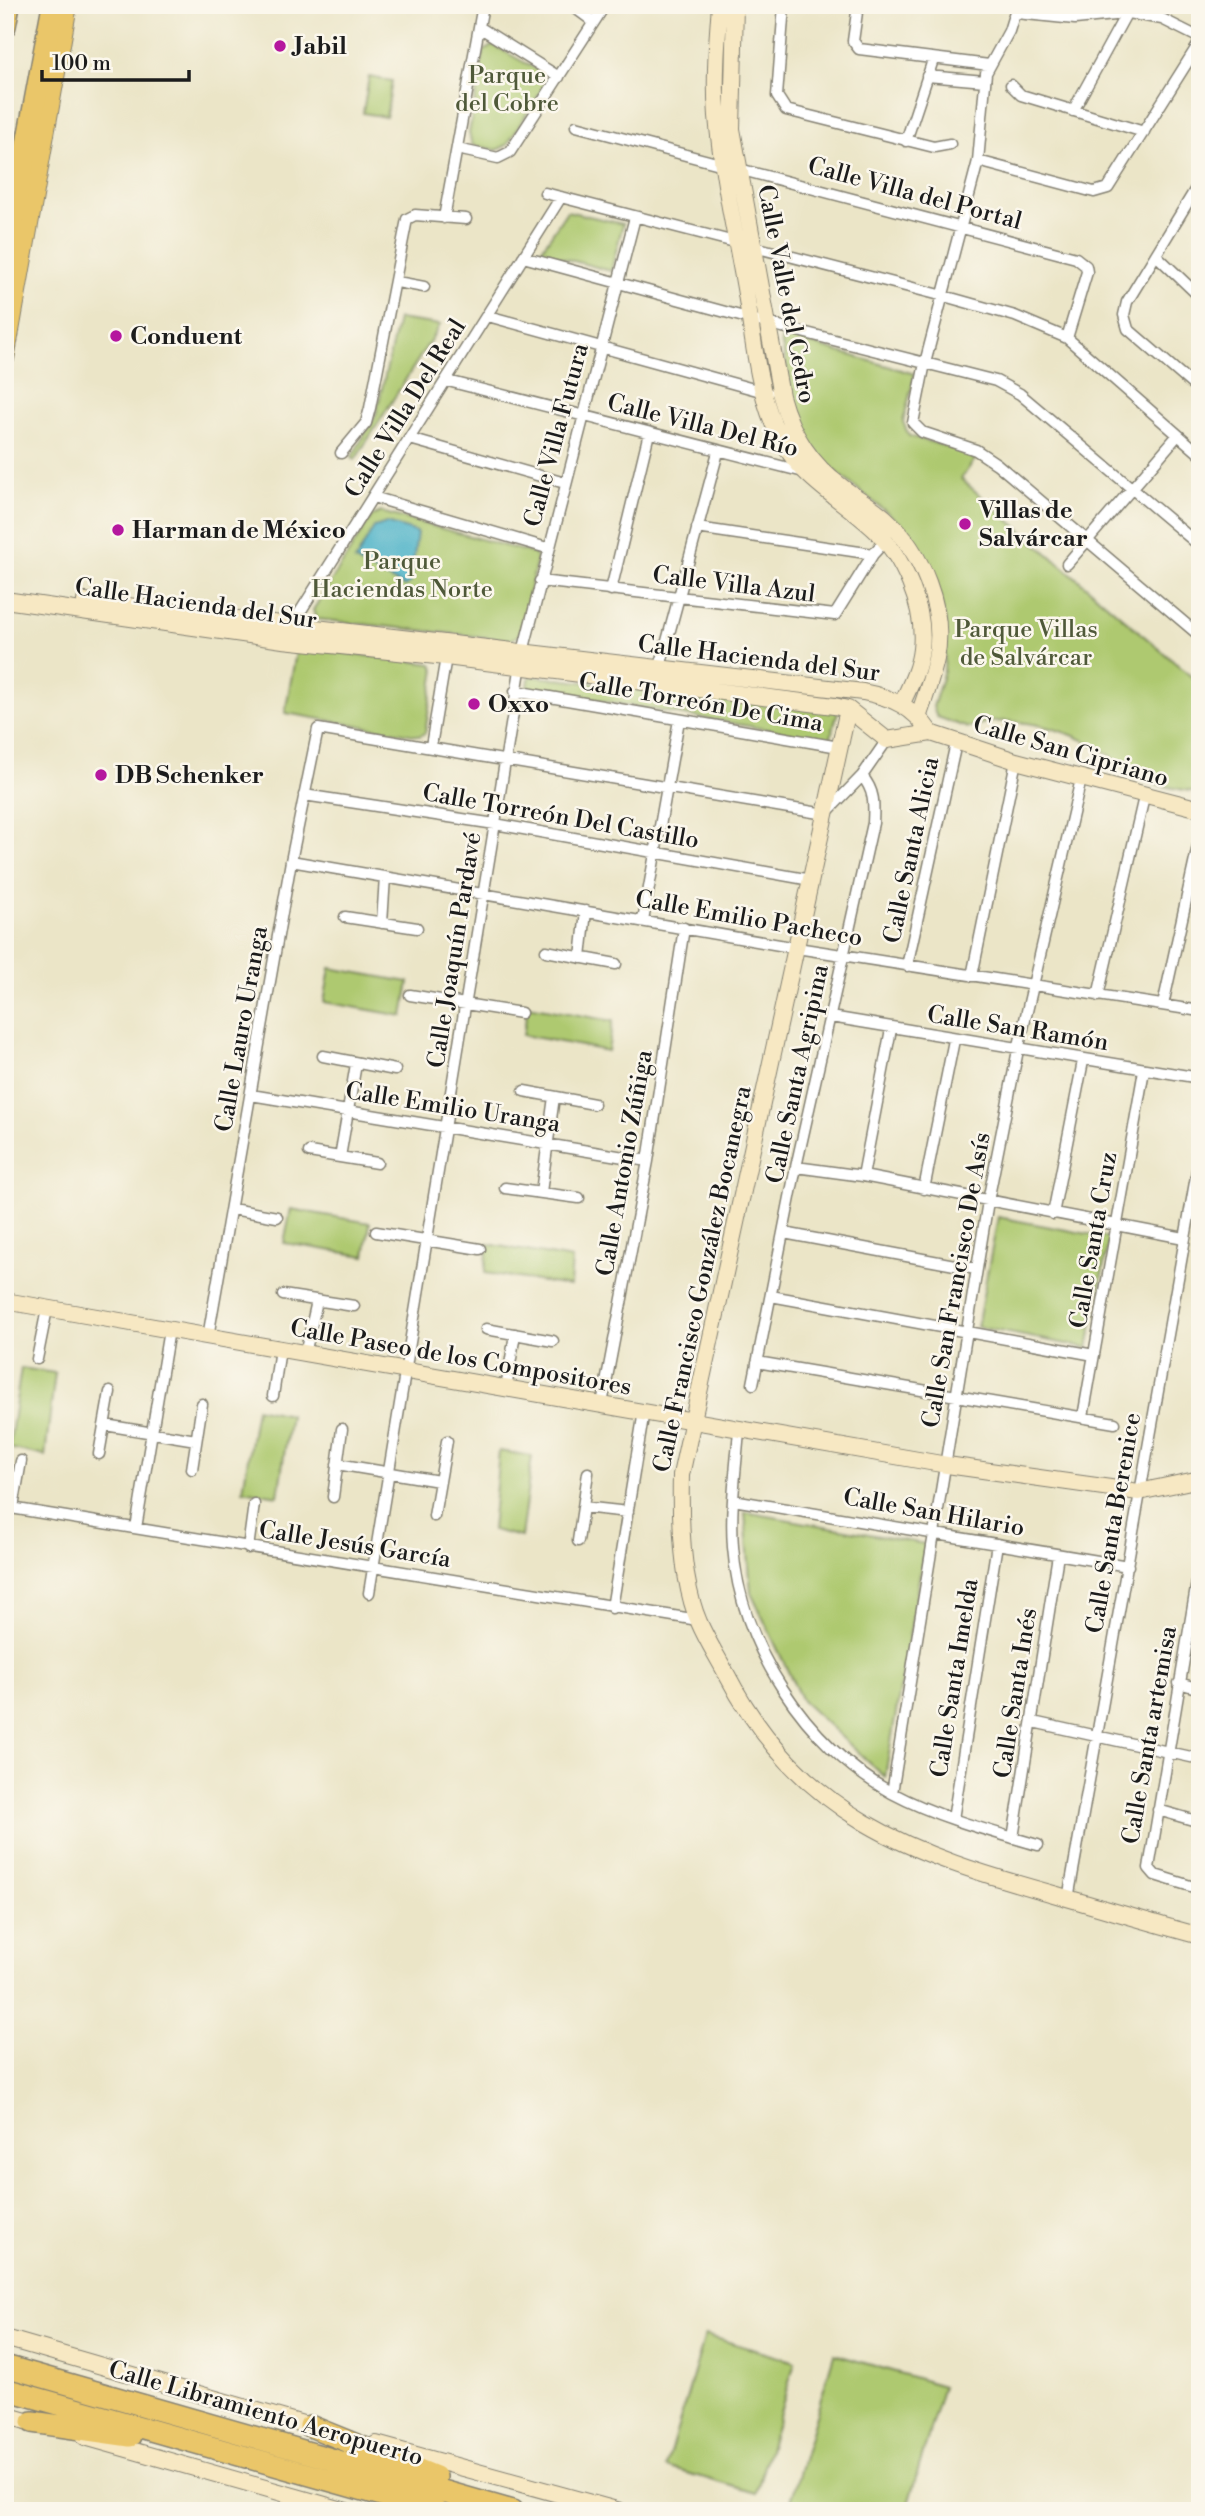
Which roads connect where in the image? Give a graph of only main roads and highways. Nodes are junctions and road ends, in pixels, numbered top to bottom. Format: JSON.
{"nodes":[{"id":1,"x":9,"y":5,"type":"edge"},
{"id":2,"x":53,"y":5,"type":"edge"},
{"id":3,"x":61,"y":5,"type":"edge"},
{"id":4,"x":68,"y":5,"type":"edge"},
{"id":5,"x":5,"y":26,"type":"edge"},
{"id":6,"x":38,"y":87,"type":"junction"},
{"id":7,"x":23,"y":210,"type":"junction"},
{"id":8,"x":5,"y":262,"type":"edge"},
{"id":9,"x":5,"y":359,"type":"edge"},
{"id":10,"x":5,"y":2366,"type":"edge"},
{"id":11,"x":5,"y":2389,"type":"edge"},
{"id":12,"x":32,"y":2422,"type":"road end"},
{"id":13,"x":310,"y":2426,"type":"road end"},
{"id":14,"x":209,"y":2448,"type":"junction"},
{"id":15,"x":438,"y":2511,"type":"edge"},
{"id":16,"x":513,"y":2511,"type":"edge"},
{"id":17,"x":519,"y":2511,"type":"edge"}],
"edges":[{"from":1,"to":5,"type":"highway"},
{"from":2,"to":6,"type":"highway"},
{"from":3,"to":6,"type":"highway"},
{"from":4,"to":7,"type":"main road"},
{"from":6,"to":7,"type":"highway"},
{"from":7,"to":8,"type":"highway"},
{"from":7,"to":9,"type":"main road"},
{"from":10,"to":16,"type":"highway","name":"Calle Libramiento Aeropuerto"},
{"from":11,"to":14,"type":"highway","name":"Calle Libramiento Aeropuerto"},
{"from":12,"to":14,"type":"highway"},
{"from":13,"to":17,"type":"highway"},
{"from":14,"to":15,"type":"highway","name":"Calle Libramiento Aeropuerto"}]}
